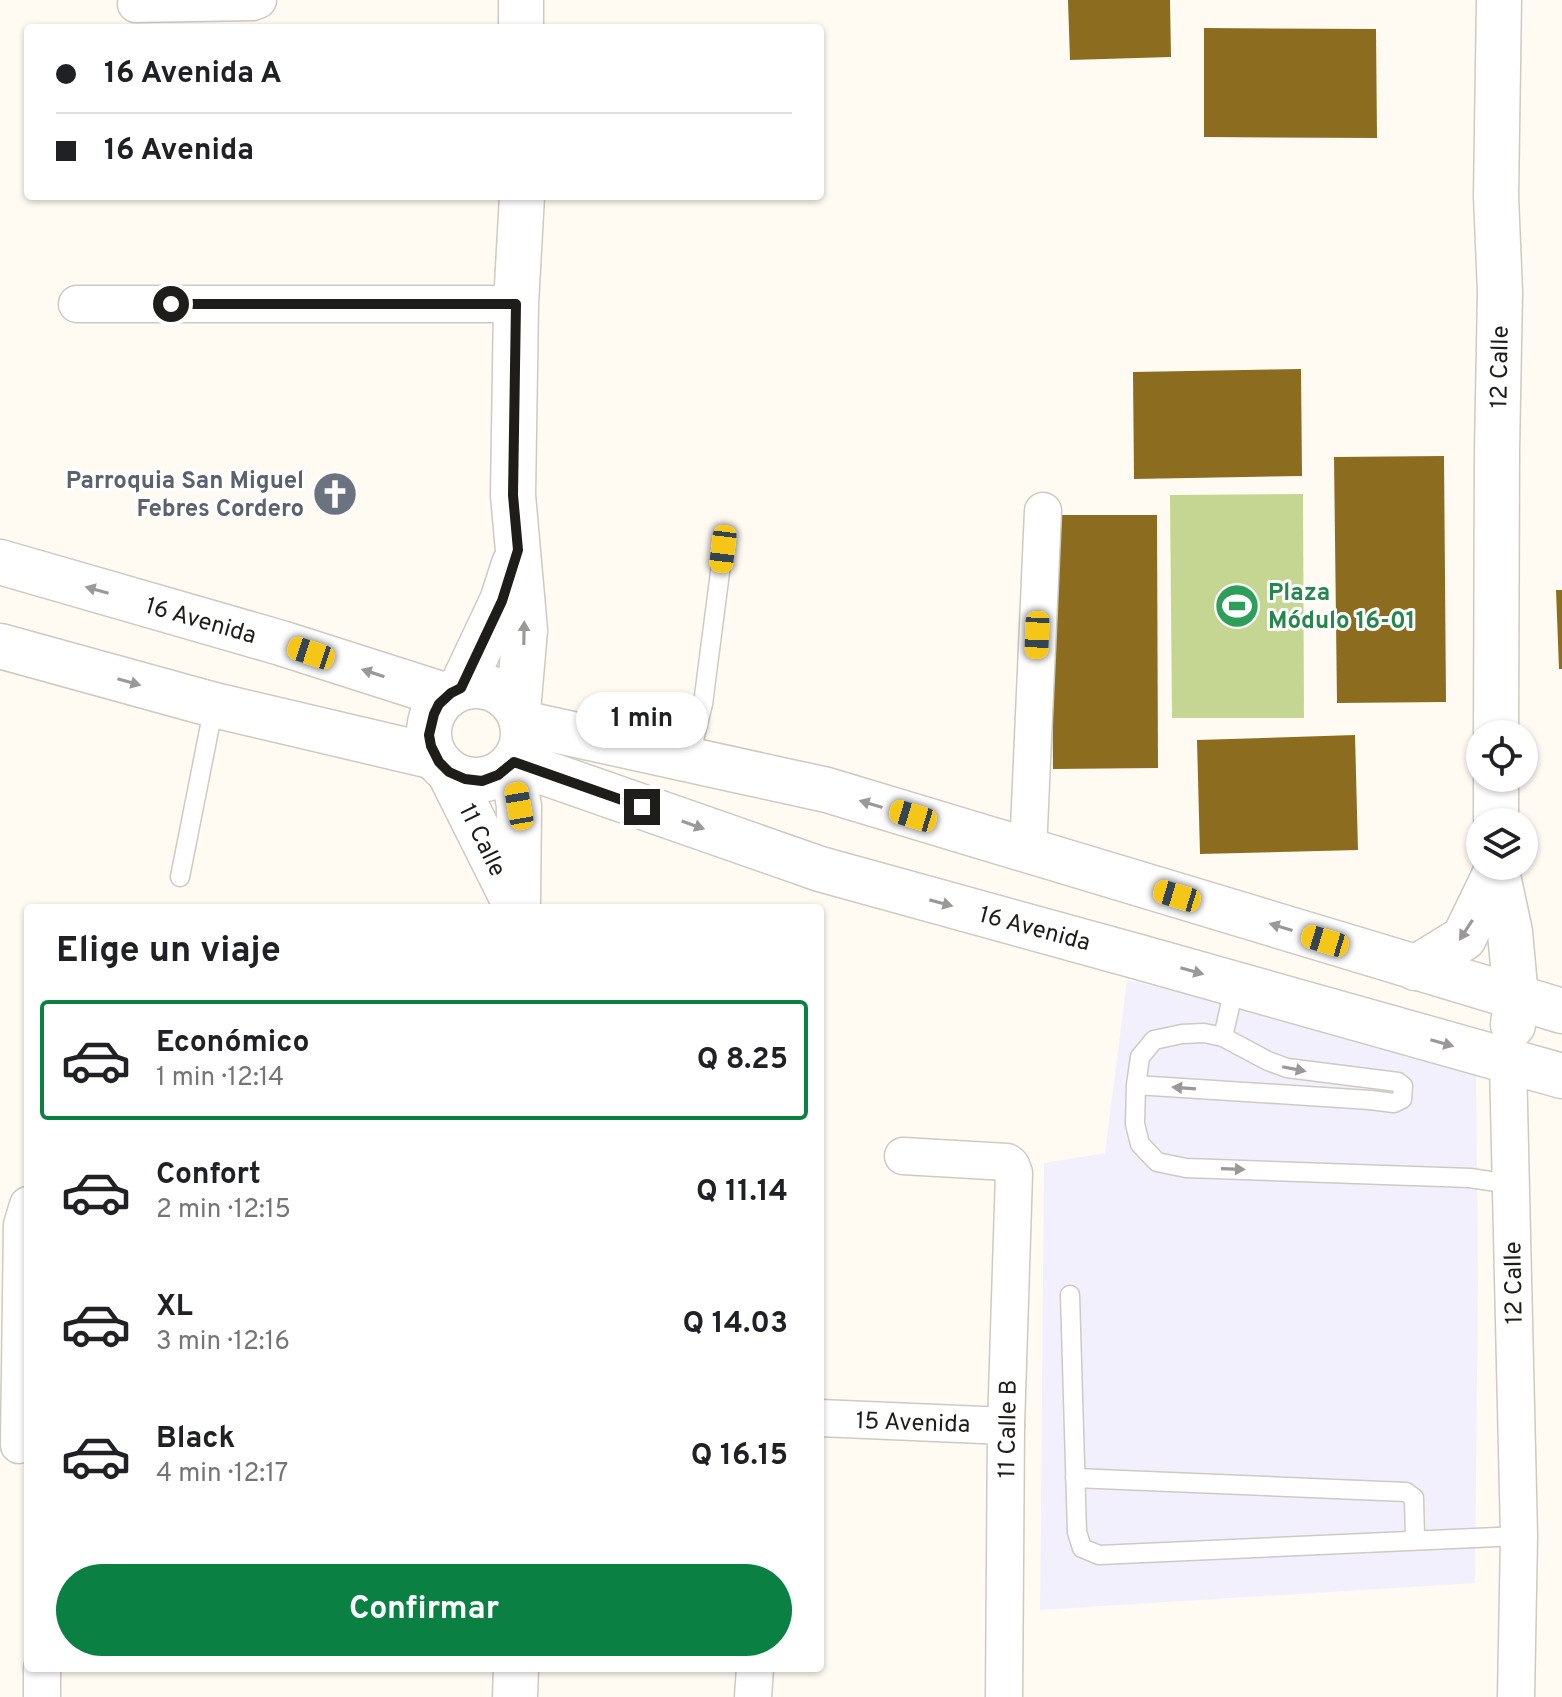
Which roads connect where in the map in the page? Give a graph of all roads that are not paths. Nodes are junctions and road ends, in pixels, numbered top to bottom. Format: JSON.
{"nodes":[{"id":1,"x":258,"y":0,"type":"edge"},
{"id":2,"x":521,"y":0,"type":"edge"},
{"id":3,"x":1499,"y":0,"type":"edge"},
{"id":4,"x":136,"y":4,"type":"dead end"},
{"id":5,"x":521,"y":24,"type":"edge"},
{"id":6,"x":522,"y":200,"type":"edge"},
{"id":7,"x":77,"y":304,"type":"dead end"},
{"id":8,"x":516,"y":304,"type":"junction"},
{"id":9,"x":1043,"y":511,"type":"dead end"},
{"id":10,"x":723,"y":549,"type":"dead end"},
{"id":11,"x":518,"y":550,"type":"junction"},
{"id":12,"x":0,"y":562,"type":"edge"},
{"id":13,"x":0,"y":646,"type":"edge"},
{"id":14,"x":454,"y":692,"type":"junction"},
{"id":15,"x":214,"y":705,"type":"junction"},
{"id":16,"x":1496,"y":720,"type":"edge"},
{"id":17,"x":516,"y":740,"type":"junction"},
{"id":18,"x":689,"y":760,"type":"junction"},
{"id":19,"x":442,"y":764,"type":"junction"},
{"id":20,"x":1028,"y":851,"type":"junction"},
{"id":21,"x":180,"y":877,"type":"dead end"},
{"id":22,"x":1491,"y":880,"type":"edge"},
{"id":23,"x":1498,"y":880,"type":"edge"},
{"id":24,"x":515,"y":904,"type":"edge"},
{"id":25,"x":517,"y":904,"type":"edge"},
{"id":26,"x":1415,"y":968,"type":"junction"},
{"id":27,"x":1235,"y":984,"type":"junction"},
{"id":28,"x":1516,"y":998,"type":"junction"},
{"id":29,"x":1562,"y":1011,"type":"edge"},
{"id":30,"x":1223,"y":1037,"type":"junction"},
{"id":31,"x":1508,"y":1062,"type":"junction"},
{"id":32,"x":1562,"y":1076,"type":"edge"},
{"id":33,"x":1136,"y":1085,"type":"junction"},
{"id":34,"x":903,"y":1156,"type":"dead end"},
{"id":35,"x":1510,"y":1184,"type":"junction"},
{"id":36,"x":24,"y":1218,"type":"edge"},
{"id":37,"x":1070,"y":1295,"type":"dead end"},
{"id":38,"x":824,"y":1418,"type":"edge"},
{"id":39,"x":1006,"y":1426,"type":"junction"},
{"id":40,"x":16,"y":1445,"type":"edge"},
{"id":41,"x":1075,"y":1478,"type":"junction"},
{"id":42,"x":1519,"y":1536,"type":"junction"},
{"id":43,"x":1415,"y":1540,"type":"junction"},
{"id":44,"x":42,"y":1672,"type":"edge"},
{"id":45,"x":516,"y":1672,"type":"edge"},
{"id":46,"x":755,"y":1672,"type":"edge"},
{"id":47,"x":42,"y":1697,"type":"edge"},
{"id":48,"x":515,"y":1697,"type":"edge"},
{"id":49,"x":753,"y":1697,"type":"edge"},
{"id":50,"x":1004,"y":1697,"type":"edge"},
{"id":51,"x":1516,"y":1697,"type":"edge"}],
"edges":[{"from":1,"to":4,"type":"street"},
{"from":2,"to":5,"type":"main road"},
{"from":3,"to":16,"type":"main road","name":"12 Calle"},
{"from":6,"to":8,"type":"main road","name":"11 Calle"},
{"from":7,"to":8,"type":"street"},
{"from":8,"to":11,"type":"main road","name":"11 Calle"},
{"from":9,"to":20,"type":"street"},
{"from":10,"to":18,"type":"lane"},
{"from":11,"to":14,"type":"main road","name":"11 Calle"},
{"from":17,"to":11,"type":"main road","name":"11 Calle","one_way":true},
{"from":14,"to":12,"type":"main road","name":"16 Avenida","one_way":true},
{"from":13,"to":15,"type":"main road","one_way":true},
{"from":14,"to":17,"type":"main road"},
{"from":14,"to":19,"type":"main road"},
{"from":15,"to":19,"type":"main road"},
{"from":15,"to":21,"type":"lane"},
{"from":17,"to":18,"type":"main road"},
{"from":17,"to":19,"type":"main road"},
{"from":17,"to":25,"type":"main road","name":"11 Calle"},
{"from":17,"to":27,"type":"main road","name":"16 Avenida","one_way":true},
{"from":20,"to":18,"type":"main road","one_way":true},
{"from":19,"to":24,"type":"main road","name":"11 Calle"},
{"from":26,"to":20,"type":"main road","one_way":true},
{"from":22,"to":26,"type":"main road","name":"12 Calle","one_way":true},
{"from":23,"to":28,"type":"main road","name":"12 Calle"},
{"from":26,"to":28,"type":"main road"},
{"from":27,"to":30,"type":"lane"},
{"from":27,"to":31,"type":"main road","name":"16 Avenida","one_way":true},
{"from":28,"to":29,"type":"main road"},
{"from":28,"to":31,"type":"main road","name":"12 Calle"},
{"from":30,"to":33,"type":"lane"},
{"from":30,"to":33,"type":"lane","one_way":true},
{"from":31,"to":32,"type":"main road","name":"16 Avenida"},
{"from":31,"to":35,"type":"street","name":"12 Calle"},
{"from":33,"to":35,"type":"lane","one_way":true},
{"from":34,"to":39,"type":"street","name":"11 Calle B"},
{"from":35,"to":42,"type":"street","name":"12 Calle"},
{"from":36,"to":40,"type":"street"},
{"from":37,"to":41,"type":"lane"},
{"from":38,"to":39,"type":"street","name":"15 Avenida"},
{"from":39,"to":50,"type":"street","name":"11 Calle B"},
{"from":41,"to":43,"type":"lane"},
{"from":41,"to":43,"type":"lane"},
{"from":42,"to":43,"type":"lane"},
{"from":42,"to":51,"type":"street","name":"12 Calle"},
{"from":44,"to":47,"type":"street"},
{"from":45,"to":48,"type":"main road"},
{"from":46,"to":49,"type":"street"}]}
